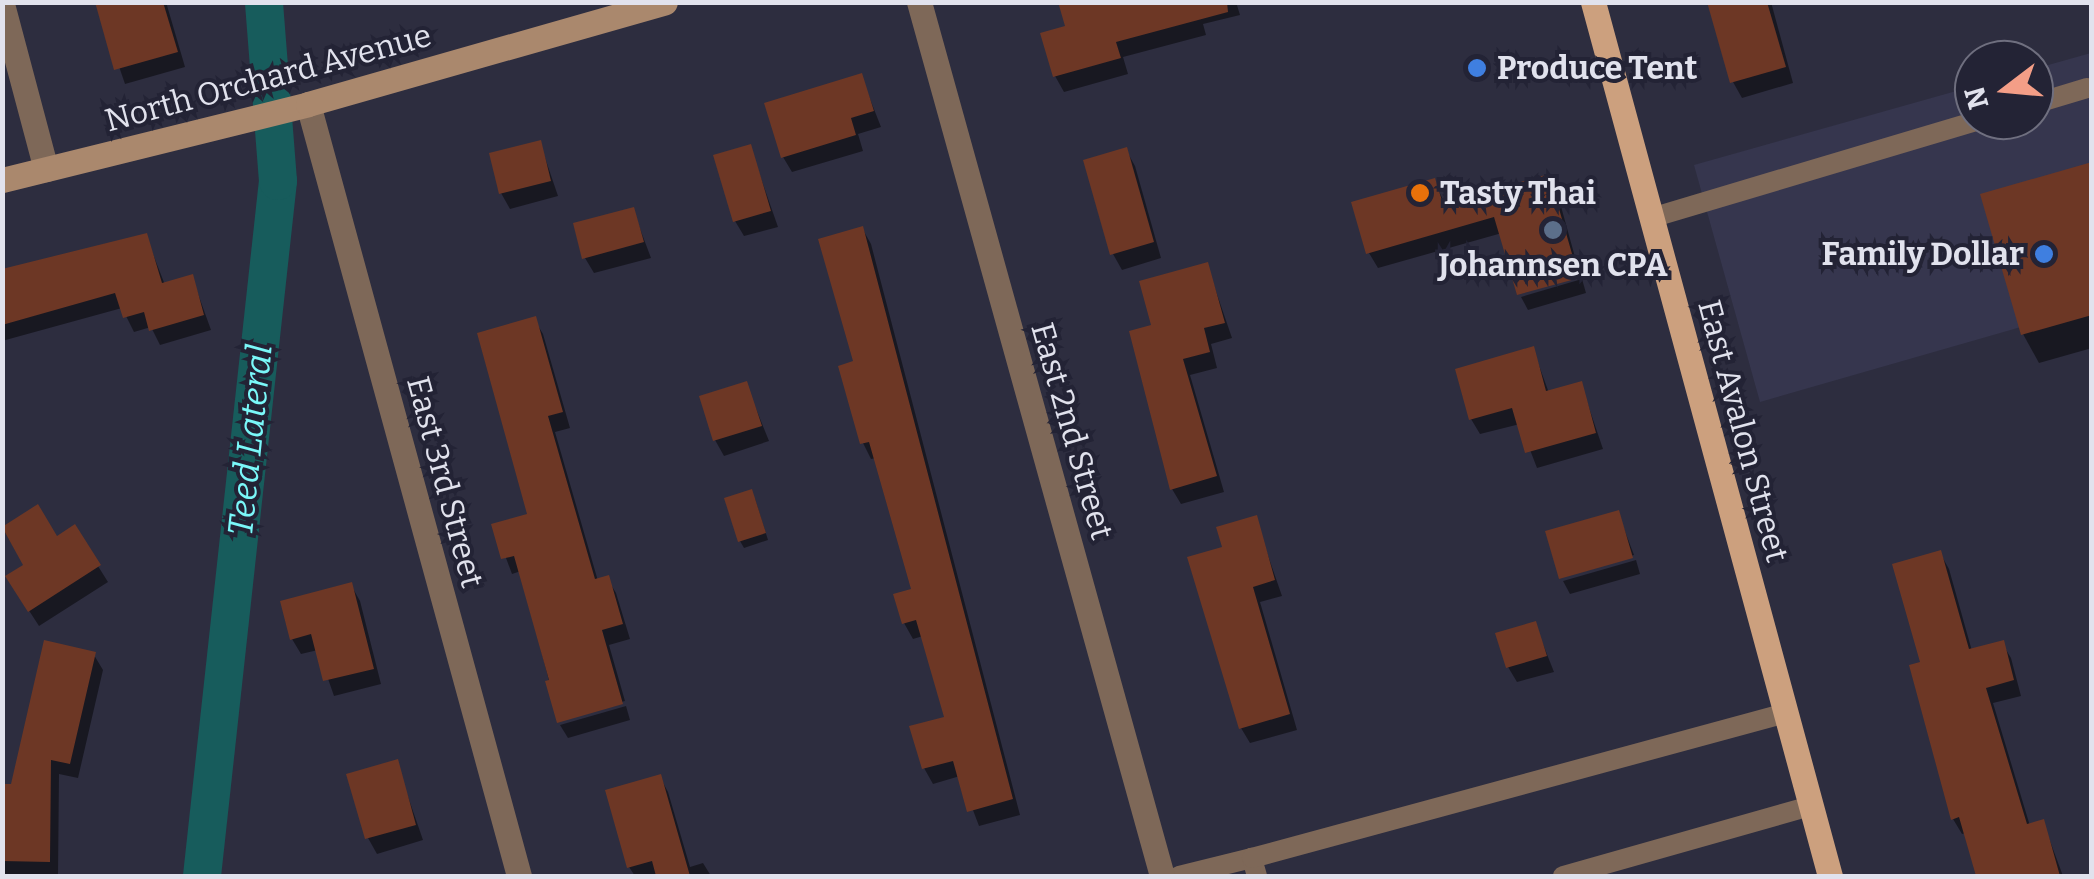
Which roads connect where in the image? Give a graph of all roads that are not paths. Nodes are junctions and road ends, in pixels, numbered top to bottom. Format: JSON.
{"nodes":[{"id":1,"x":665,"y":2,"type":"edge"},
{"id":2,"x":919,"y":2,"type":"edge"},
{"id":3,"x":1593,"y":2,"type":"edge"},
{"id":4,"x":2,"y":4,"type":"edge"},
{"id":5,"x":2087,"y":88,"type":"dead end"},
{"id":6,"x":2054,"y":98,"type":"edge"},
{"id":7,"x":288,"y":109,"type":"junction"},
{"id":8,"x":1954,"y":128,"type":"edge"},
{"id":9,"x":46,"y":169,"type":"junction"},
{"id":10,"x":2,"y":180,"type":"edge"},
{"id":11,"x":1652,"y":218,"type":"junction"},
{"id":12,"x":1786,"y":713,"type":"junction"},
{"id":13,"x":1811,"y":806,"type":"junction"},
{"id":14,"x":1254,"y":867,"type":"edge"},
{"id":15,"x":519,"y":876,"type":"edge"},
{"id":16,"x":1162,"y":876,"type":"edge"},
{"id":17,"x":1179,"y":876,"type":"edge"},
{"id":18,"x":1563,"y":876,"type":"edge"},
{"id":19,"x":1830,"y":876,"type":"edge"}],
"edges":[{"from":1,"to":7,"type":"street","name":"North Orchard Avenue"},
{"from":2,"to":16,"type":"street","name":"East 2nd Street"},
{"from":3,"to":11,"type":"main road","name":"East Avalon Street"},
{"from":4,"to":9,"type":"street"},
{"from":5,"to":6,"type":"lane"},
{"from":7,"to":9,"type":"street","name":"North Orchard Avenue"},
{"from":7,"to":15,"type":"street","name":"East 3rd Street"},
{"from":8,"to":11,"type":"lane"},
{"from":9,"to":10,"type":"street","name":"North Orchard Avenue"},
{"from":11,"to":12,"type":"main road","name":"East Avalon Street"},
{"from":12,"to":13,"type":"main road","name":"East Avalon Street"},
{"from":12,"to":14,"type":"lane"},
{"from":13,"to":18,"type":"lane"},
{"from":13,"to":19,"type":"main road","name":"East Avalon Street"},
{"from":14,"to":17,"type":"lane"}]}
